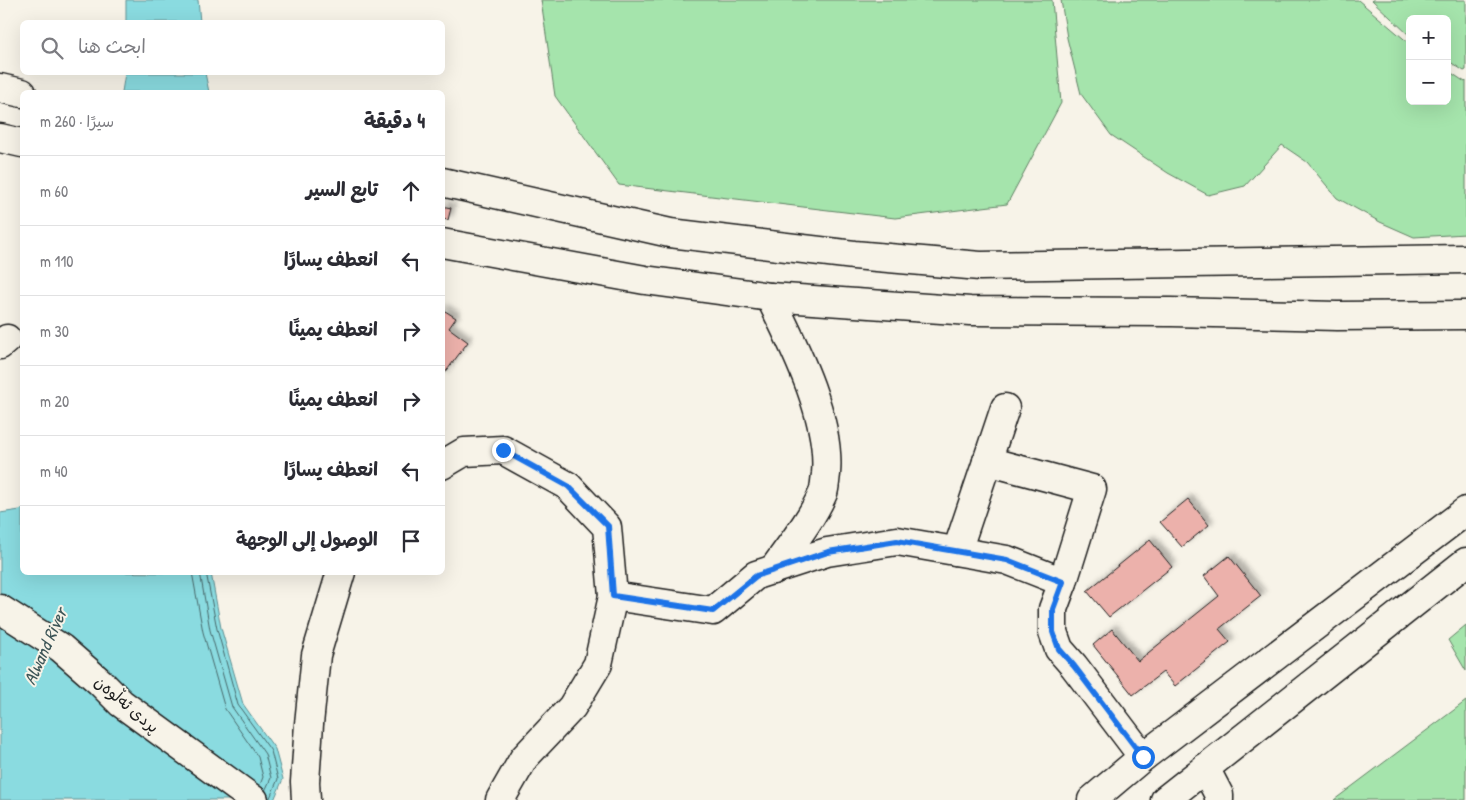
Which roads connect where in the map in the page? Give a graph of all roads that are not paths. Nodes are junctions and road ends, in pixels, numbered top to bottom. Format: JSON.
{"nodes":[{"id":1,"x":0,"y":88,"type":"edge"},
{"id":2,"x":20,"y":93,"type":"edge"},
{"id":3,"x":0,"y":138,"type":"edge"},
{"id":4,"x":20,"y":143,"type":"edge"},
{"id":5,"x":445,"y":183,"type":"edge"},
{"id":6,"x":445,"y":245,"type":"edge"},
{"id":7,"x":1466,"y":259,"type":"edge"},
{"id":8,"x":770,"y":297,"type":"junction"},
{"id":9,"x":1466,"y":315,"type":"edge"},
{"id":10,"x":1005,"y":408,"type":"dead end"},
{"id":11,"x":987,"y":461,"type":"junction"},
{"id":12,"x":445,"y":463,"type":"edge"},
{"id":13,"x":1466,"y":511,"type":"edge"},
{"id":14,"x":957,"y":551,"type":"junction"},
{"id":15,"x":1466,"y":562,"type":"edge"},
{"id":16,"x":773,"y":570,"type":"junction"},
{"id":17,"x":340,"y":575,"type":"edge"},
{"id":18,"x":1063,"y":582,"type":"junction"},
{"id":19,"x":613,"y":596,"type":"junction"},
{"id":20,"x":0,"y":610,"type":"edge"},
{"id":21,"x":1143,"y":757,"type":"junction"},
{"id":22,"x":1205,"y":768,"type":"junction"},
{"id":23,"x":254,"y":800,"type":"edge"},
{"id":24,"x":306,"y":800,"type":"edge"},
{"id":25,"x":500,"y":800,"type":"edge"},
{"id":26,"x":1092,"y":800,"type":"edge"},
{"id":27,"x":1165,"y":800,"type":"edge"},
{"id":28,"x":1219,"y":800,"type":"edge"}],
"edges":[{"from":1,"to":2,"type":"street"},
{"from":3,"to":4,"type":"street"},
{"from":5,"to":7,"type":"street"},
{"from":6,"to":8,"type":"street"},
{"from":8,"to":9,"type":"street"},
{"from":8,"to":16,"type":"street"},
{"from":10,"to":11,"type":"street"},
{"from":11,"to":14,"type":"street"},
{"from":11,"to":18,"type":"street"},
{"from":12,"to":19,"type":"street"},
{"from":13,"to":21,"type":"street"},
{"from":14,"to":16,"type":"street"},
{"from":14,"to":18,"type":"street"},
{"from":15,"to":22,"type":"street"},
{"from":16,"to":19,"type":"street"},
{"from":17,"to":24,"type":"street"},
{"from":18,"to":21,"type":"street"},
{"from":19,"to":25,"type":"street"},
{"from":20,"to":23,"type":"street","name":"پردی ئەڵوەن"},
{"from":21,"to":26,"type":"street"},
{"from":22,"to":27,"type":"street"},
{"from":22,"to":28,"type":"street"}]}
